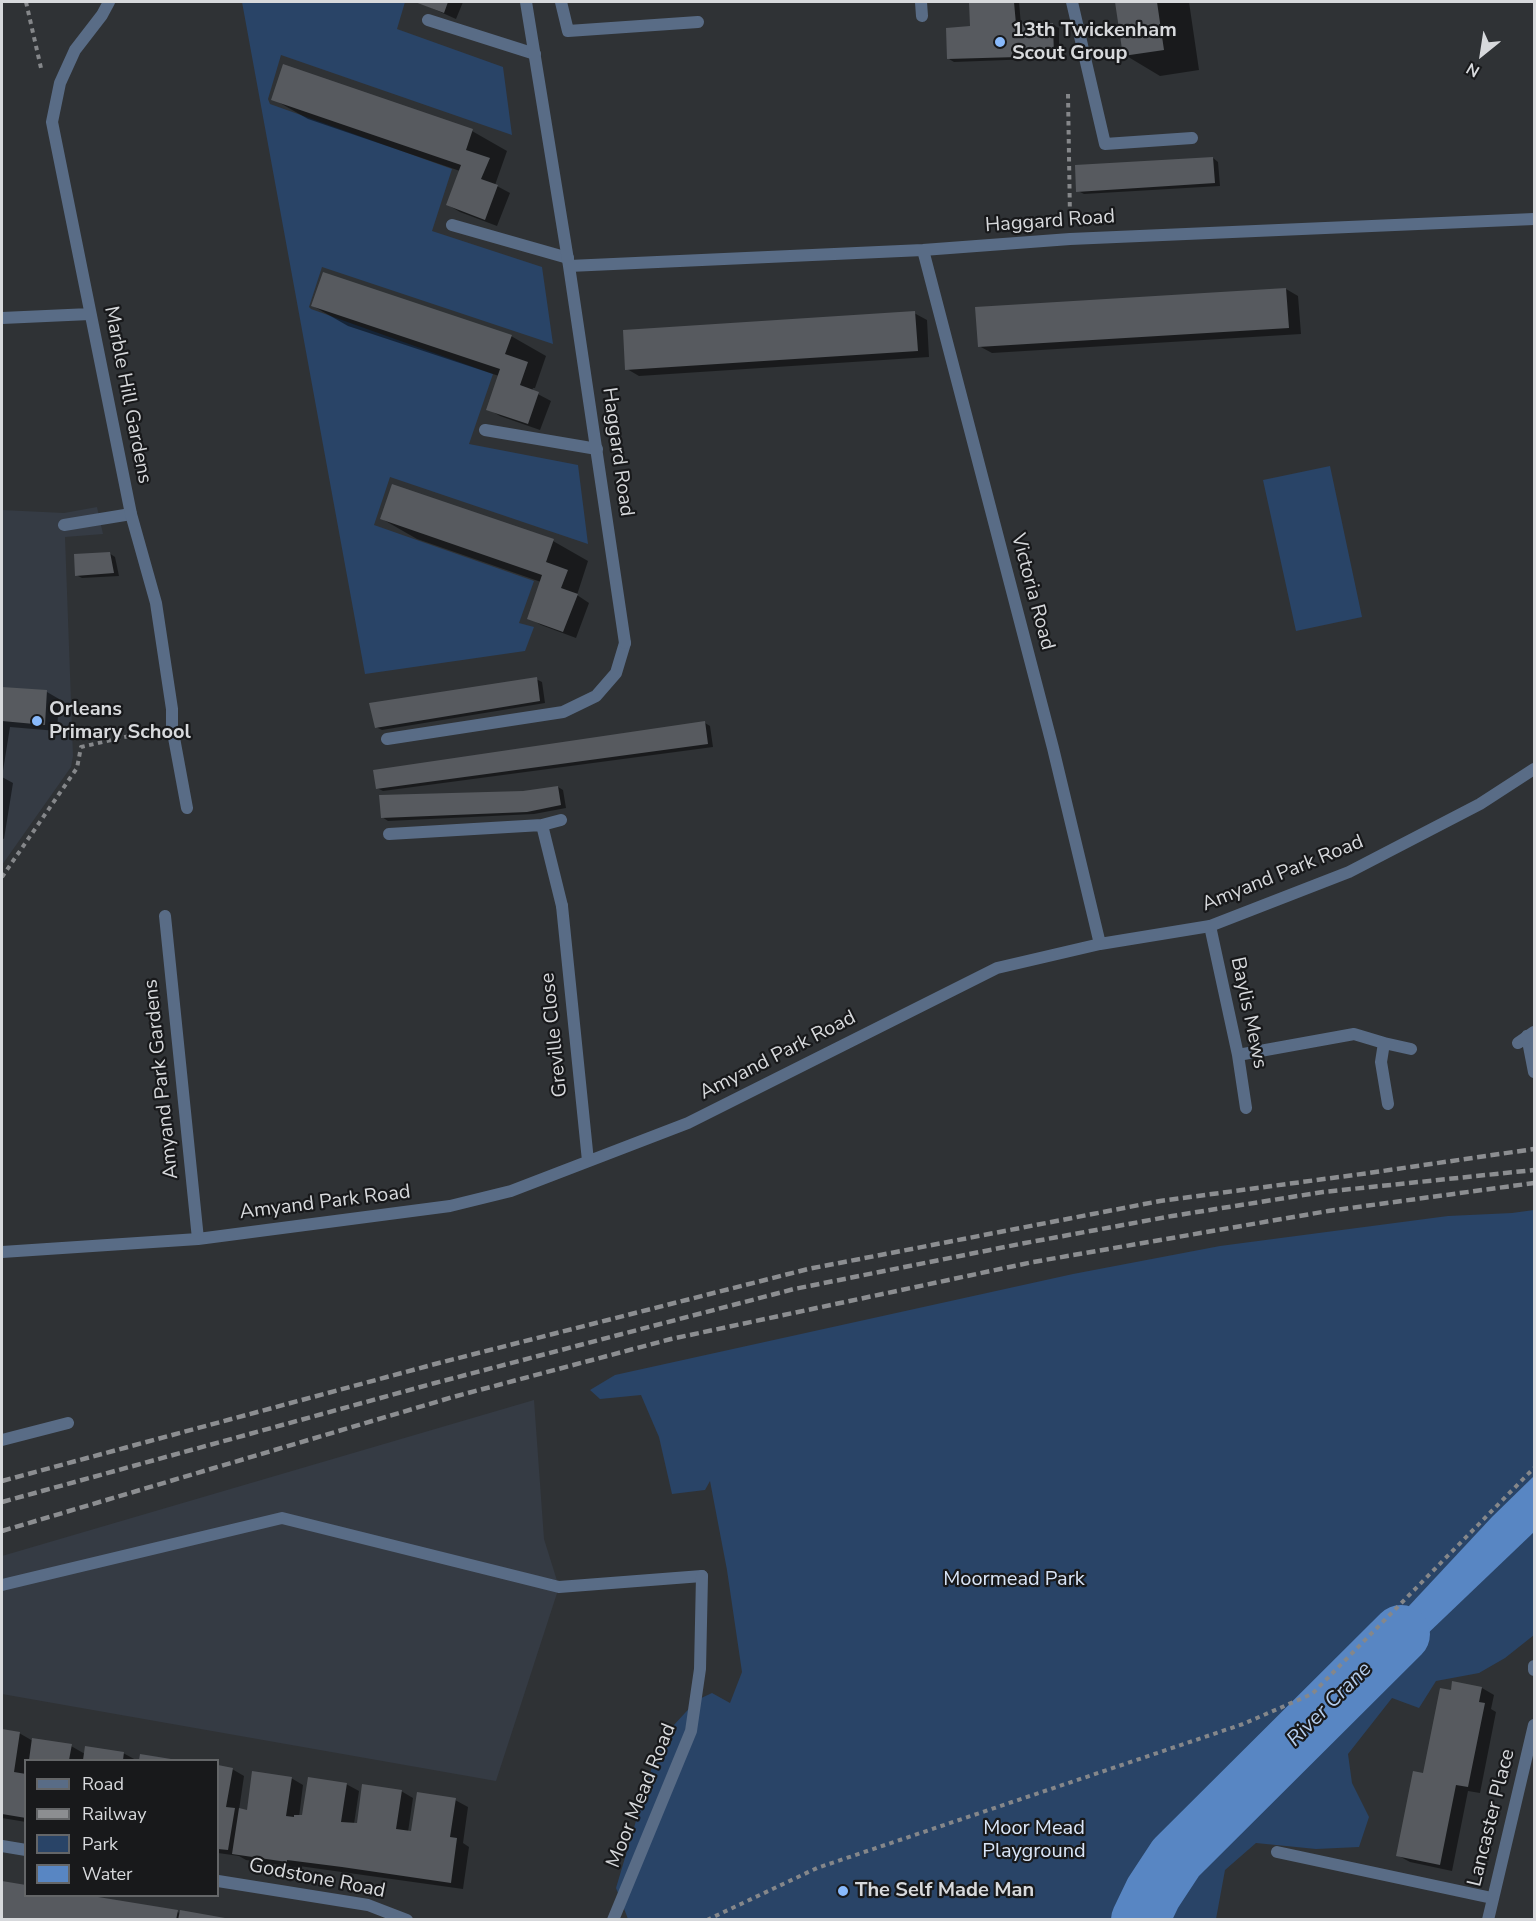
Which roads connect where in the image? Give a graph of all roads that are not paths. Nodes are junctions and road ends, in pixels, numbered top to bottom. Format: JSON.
{"nodes":[{"id":1,"x":109,"y":2,"type":"edge"},
{"id":2,"x":526,"y":2,"type":"edge"},
{"id":3,"x":561,"y":2,"type":"edge"},
{"id":4,"x":921,"y":2,"type":"edge"},
{"id":5,"x":1072,"y":2,"type":"edge"},
{"id":6,"x":922,"y":16,"type":"dead end"},
{"id":7,"x":428,"y":20,"type":"dead end"},
{"id":8,"x":698,"y":22,"type":"dead end"},
{"id":9,"x":535,"y":54,"type":"junction"},
{"id":10,"x":1192,"y":138,"type":"dead end"},
{"id":11,"x":1534,"y":219,"type":"edge"},
{"id":12,"x":452,"y":225,"type":"dead end"},
{"id":13,"x":923,"y":250,"type":"junction"},
{"id":14,"x":568,"y":262,"type":"junction"},
{"id":15,"x":90,"y":314,"type":"junction"},
{"id":16,"x":2,"y":318,"type":"edge"},
{"id":17,"x":485,"y":430,"type":"dead end"},
{"id":18,"x":597,"y":449,"type":"junction"},
{"id":19,"x":131,"y":514,"type":"junction"},
{"id":20,"x":64,"y":525,"type":"dead end"},
{"id":21,"x":387,"y":739,"type":"dead end"},
{"id":22,"x":1534,"y":770,"type":"edge"},
{"id":23,"x":187,"y":808,"type":"dead end"},
{"id":24,"x":561,"y":820,"type":"dead end"},
{"id":25,"x":542,"y":825,"type":"junction"},
{"id":26,"x":389,"y":834,"type":"dead end"},
{"id":27,"x":165,"y":916,"type":"dead end"},
{"id":28,"x":1210,"y":926,"type":"junction"},
{"id":29,"x":1100,"y":944,"type":"junction"},
{"id":30,"x":1527,"y":1037,"type":"edge"},
{"id":31,"x":1384,"y":1043,"type":"junction"},
{"id":32,"x":1412,"y":1049,"type":"dead end"},
{"id":33,"x":1238,"y":1055,"type":"junction"},
{"id":34,"x":1534,"y":1072,"type":"edge"},
{"id":35,"x":1388,"y":1104,"type":"dead end"},
{"id":36,"x":1246,"y":1108,"type":"dead end"},
{"id":37,"x":588,"y":1161,"type":"junction"},
{"id":38,"x":198,"y":1239,"type":"junction"},
{"id":39,"x":2,"y":1252,"type":"edge"},
{"id":40,"x":68,"y":1423,"type":"dead end"},
{"id":41,"x":2,"y":1440,"type":"edge"},
{"id":42,"x":2,"y":1585,"type":"edge"},
{"id":43,"x":1534,"y":1725,"type":"edge"},
{"id":44,"x":2,"y":1846,"type":"edge"},
{"id":45,"x":24,"y":1850,"type":"edge"},
{"id":46,"x":1277,"y":1852,"type":"dead end"},
{"id":47,"x":219,"y":1881,"type":"edge"},
{"id":48,"x":1492,"y":1898,"type":"junction"},
{"id":49,"x":408,"y":1920,"type":"edge"},
{"id":50,"x":613,"y":1920,"type":"edge"},
{"id":51,"x":1488,"y":1920,"type":"edge"}],
"edges":[{"from":1,"to":15,"type":"street","name":"Marble Hill Gardens"},
{"from":2,"to":9,"type":"street","name":"Haggard Road"},
{"from":3,"to":8,"type":"street"},
{"from":4,"to":6,"type":"street"},
{"from":5,"to":10,"type":"street"},
{"from":7,"to":9,"type":"street"},
{"from":9,"to":14,"type":"street","name":"Haggard Road"},
{"from":11,"to":13,"type":"street","name":"Haggard Road"},
{"from":12,"to":14,"type":"street"},
{"from":13,"to":14,"type":"street","name":"Haggard Road"},
{"from":13,"to":29,"type":"street","name":"Victoria Road"},
{"from":14,"to":18,"type":"street","name":"Haggard Road"},
{"from":15,"to":16,"type":"street"},
{"from":15,"to":19,"type":"street","name":"Marble Hill Gardens"},
{"from":17,"to":18,"type":"street"},
{"from":18,"to":21,"type":"street","name":"Haggard Road"},
{"from":19,"to":20,"type":"street"},
{"from":19,"to":23,"type":"street","name":"Marble Hill Gardens"},
{"from":22,"to":28,"type":"street","name":"Amyand Park Road"},
{"from":24,"to":25,"type":"street"},
{"from":25,"to":26,"type":"street"},
{"from":25,"to":37,"type":"street","name":"Greville Close"},
{"from":27,"to":38,"type":"street","name":"Amyand Park Gardens"},
{"from":28,"to":29,"type":"street","name":"Amyand Park Road"},
{"from":28,"to":33,"type":"street","name":"Baylis Mews"},
{"from":29,"to":37,"type":"street","name":"Amyand Park Road"},
{"from":30,"to":34,"type":"street"},
{"from":31,"to":32,"type":"street"},
{"from":31,"to":33,"type":"street"},
{"from":31,"to":35,"type":"street"},
{"from":33,"to":36,"type":"street","name":"Baylis Mews"},
{"from":37,"to":38,"type":"street","name":"Amyand Park Road"},
{"from":38,"to":39,"type":"street","name":"Amyand Park Road"},
{"from":40,"to":41,"type":"street"},
{"from":42,"to":50,"type":"street","name":"Moor Mead Road"},
{"from":43,"to":48,"type":"street","name":"Lancaster Place"},
{"from":44,"to":45,"type":"street"},
{"from":46,"to":48,"type":"street"},
{"from":47,"to":49,"type":"street","name":"Godstone Road"},
{"from":48,"to":51,"type":"street","name":"Lancaster Place"}]}
